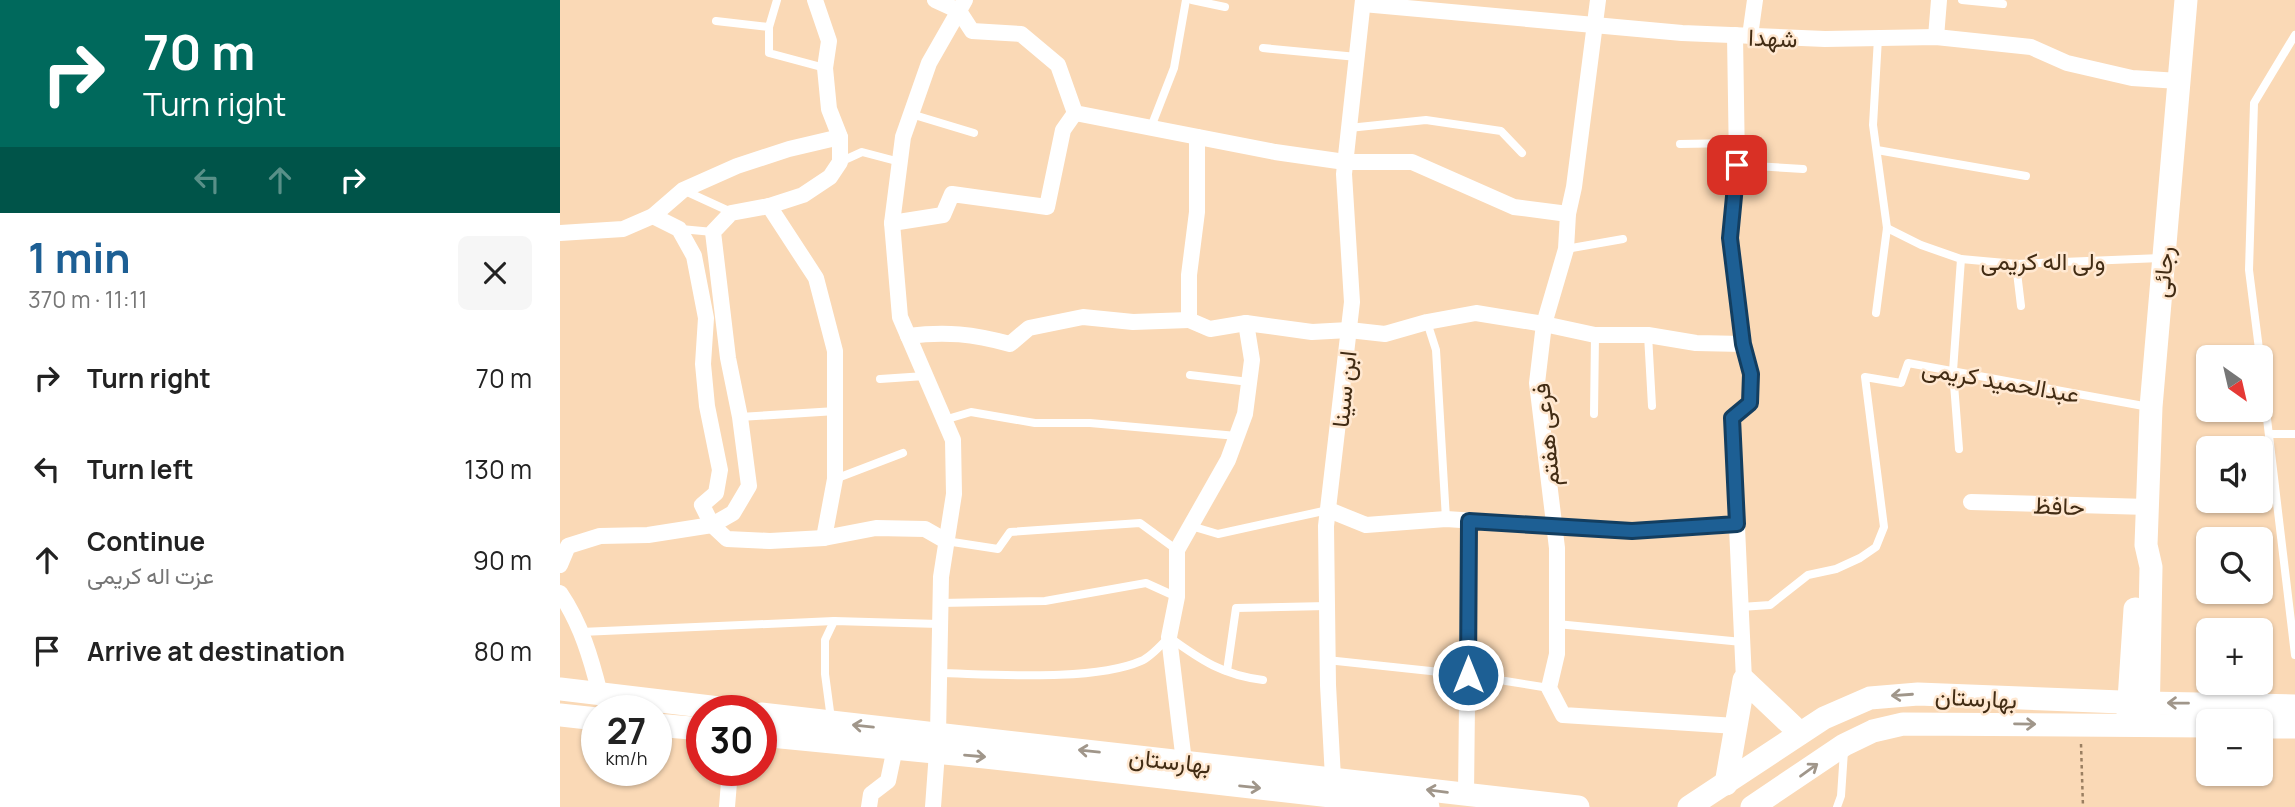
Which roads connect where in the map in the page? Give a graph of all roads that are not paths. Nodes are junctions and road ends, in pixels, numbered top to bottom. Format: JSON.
{"nodes":[{"id":1,"x":777,"y":0,"type":"edge"},
{"id":2,"x":815,"y":0,"type":"edge"},
{"id":3,"x":935,"y":0,"type":"edge"},
{"id":4,"x":1186,"y":0,"type":"edge"},
{"id":5,"x":1192,"y":0,"type":"edge"},
{"id":6,"x":1598,"y":0,"type":"edge"},
{"id":7,"x":1755,"y":0,"type":"edge"},
{"id":8,"x":1939,"y":0,"type":"edge"},
{"id":9,"x":1962,"y":0,"type":"edge"},
{"id":10,"x":2186,"y":0,"type":"edge"},
{"id":11,"x":1363,"y":2,"type":"edge"},
{"id":12,"x":2003,"y":4,"type":"dead end"},
{"id":13,"x":962,"y":6,"type":"edge"},
{"id":14,"x":1225,"y":7,"type":"dead end"},
{"id":15,"x":716,"y":21,"type":"dead end"},
{"id":16,"x":1596,"y":25,"type":"junction"},
{"id":17,"x":769,"y":27,"type":"junction"},
{"id":18,"x":1742,"y":35,"type":"junction"},
{"id":19,"x":2295,"y":35,"type":"edge"},
{"id":20,"x":1937,"y":37,"type":"junction"},
{"id":21,"x":1878,"y":38,"type":"junction"},
{"id":22,"x":1263,"y":48,"type":"dead end"},
{"id":23,"x":1357,"y":57,"type":"junction"},
{"id":24,"x":825,"y":68,"type":"junction"},
{"id":25,"x":2179,"y":81,"type":"junction"},
{"id":26,"x":1075,"y":113,"type":"junction"},
{"id":27,"x":911,"y":114,"type":"junction"},
{"id":28,"x":1151,"y":127,"type":"junction"},
{"id":29,"x":1349,"y":128,"type":"junction"},
{"id":30,"x":974,"y":133,"type":"dead end"},
{"id":31,"x":840,"y":137,"type":"junction"},
{"id":32,"x":1197,"y":137,"type":"junction"},
{"id":33,"x":1737,"y":143,"type":"junction"},
{"id":34,"x":1680,"y":144,"type":"dead end"},
{"id":35,"x":1877,"y":150,"type":"junction"},
{"id":36,"x":1522,"y":153,"type":"dead end"},
{"id":37,"x":840,"y":162,"type":"junction"},
{"id":38,"x":900,"y":162,"type":"junction"},
{"id":39,"x":1345,"y":162,"type":"junction"},
{"id":40,"x":1737,"y":165,"type":"junction"},
{"id":41,"x":1803,"y":169,"type":"dead end"},
{"id":42,"x":2026,"y":176,"type":"dead end"},
{"id":43,"x":683,"y":190,"type":"junction"},
{"id":44,"x":769,"y":206,"type":"junction"},
{"id":45,"x":732,"y":213,"type":"junction"},
{"id":46,"x":1568,"y":214,"type":"junction"},
{"id":47,"x":653,"y":216,"type":"junction"},
{"id":48,"x":892,"y":223,"type":"junction"},
{"id":49,"x":1887,"y":228,"type":"junction"},
{"id":50,"x":680,"y":229,"type":"junction"},
{"id":51,"x":713,"y":232,"type":"junction"},
{"id":52,"x":560,"y":233,"type":"edge"},
{"id":53,"x":1623,"y":239,"type":"dead end"},
{"id":54,"x":1566,"y":249,"type":"junction"},
{"id":55,"x":2164,"y":258,"type":"junction"},
{"id":56,"x":1961,"y":259,"type":"junction"},
{"id":57,"x":2016,"y":264,"type":"junction"},
{"id":58,"x":2021,"y":306,"type":"dead end"},
{"id":59,"x":1876,"y":313,"type":"dead end"},
{"id":60,"x":1189,"y":320,"type":"junction"},
{"id":61,"x":1427,"y":322,"type":"junction"},
{"id":62,"x":1246,"y":323,"type":"junction"},
{"id":63,"x":1544,"y":324,"type":"junction"},
{"id":64,"x":1349,"y":330,"type":"junction"},
{"id":65,"x":908,"y":335,"type":"junction"},
{"id":66,"x":1594,"y":335,"type":"junction"},
{"id":67,"x":1648,"y":335,"type":"junction"},
{"id":68,"x":1743,"y":344,"type":"junction"},
{"id":69,"x":2258,"y":345,"type":"edge"},
{"id":70,"x":1953,"y":371,"type":"junction"},
{"id":71,"x":1190,"y":375,"type":"dead end"},
{"id":72,"x":925,"y":376,"type":"junction"},
{"id":73,"x":880,"y":379,"type":"dead end"},
{"id":74,"x":1249,"y":382,"type":"junction"},
{"id":75,"x":1652,"y":406,"type":"dead end"},
{"id":76,"x":2151,"y":407,"type":"junction"},
{"id":77,"x":836,"y":411,"type":"junction"},
{"id":78,"x":1594,"y":414,"type":"dead end"},
{"id":79,"x":740,"y":417,"type":"junction"},
{"id":80,"x":944,"y":420,"type":"junction"},
{"id":81,"x":2268,"y":422,"type":"edge"},
{"id":82,"x":2269,"y":434,"type":"junction"},
{"id":83,"x":2295,"y":435,"type":"edge"},
{"id":84,"x":1237,"y":436,"type":"junction"},
{"id":85,"x":1959,"y":449,"type":"dead end"},
{"id":86,"x":903,"y":453,"type":"dead end"},
{"id":87,"x":835,"y":479,"type":"junction"},
{"id":88,"x":1971,"y":502,"type":"dead end"},
{"id":89,"x":2148,"y":507,"type":"junction"},
{"id":90,"x":1329,"y":510,"type":"junction"},
{"id":91,"x":1446,"y":519,"type":"junction"},
{"id":92,"x":1469,"y":521,"type":"junction"},
{"id":93,"x":1737,"y":524,"type":"junction"},
{"id":94,"x":712,"y":525,"type":"junction"},
{"id":95,"x":1191,"y":526,"type":"junction"},
{"id":96,"x":1555,"y":528,"type":"junction"},
{"id":97,"x":824,"y":538,"type":"junction"},
{"id":98,"x":946,"y":541,"type":"junction"},
{"id":99,"x":1177,"y":550,"type":"junction"},
{"id":100,"x":560,"y":565,"type":"edge"},
{"id":101,"x":560,"y":593,"type":"edge"},
{"id":102,"x":1177,"y":597,"type":"junction"},
{"id":103,"x":940,"y":603,"type":"junction"},
{"id":104,"x":1327,"y":606,"type":"junction"},
{"id":105,"x":1741,"y":607,"type":"junction"},
{"id":106,"x":834,"y":621,"type":"junction"},
{"id":107,"x":939,"y":624,"type":"junction"},
{"id":108,"x":1557,"y":624,"type":"junction"},
{"id":109,"x":581,"y":632,"type":"junction"},
{"id":110,"x":1169,"y":638,"type":"junction"},
{"id":111,"x":1742,"y":642,"type":"junction"},
{"id":112,"x":2295,"y":655,"type":"edge"},
{"id":113,"x":1328,"y":660,"type":"junction"},
{"id":114,"x":1227,"y":671,"type":"junction"},
{"id":115,"x":937,"y":674,"type":"junction"},
{"id":116,"x":1468,"y":675,"type":"junction"},
{"id":117,"x":1263,"y":680,"type":"dead end"},
{"id":118,"x":1744,"y":680,"type":"junction"},
{"id":119,"x":1549,"y":688,"type":"junction"},
{"id":120,"x":560,"y":689,"type":"edge"},
{"id":121,"x":600,"y":694,"type":"junction"},
{"id":122,"x":686,"y":704,"type":"edge"},
{"id":123,"x":2295,"y":706,"type":"edge"},
{"id":124,"x":2138,"y":714,"type":"junction"},
{"id":125,"x":560,"y":715,"type":"edge"},
{"id":126,"x":581,"y":717,"type":"edge"},
{"id":127,"x":777,"y":718,"type":"edge"},
{"id":128,"x":2196,"y":724,"type":"edge"},
{"id":129,"x":1736,"y":726,"type":"junction"},
{"id":130,"x":2273,"y":727,"type":"edge"},
{"id":131,"x":2295,"y":727,"type":"edge"},
{"id":132,"x":828,"y":732,"type":"junction"},
{"id":133,"x":1800,"y":733,"type":"junction"},
{"id":134,"x":777,"y":734,"type":"edge"},
{"id":135,"x":938,"y":743,"type":"junction"},
{"id":136,"x":1844,"y":745,"type":"junction"},
{"id":137,"x":895,"y":748,"type":"junction"},
{"id":138,"x":1184,"y":762,"type":"junction"},
{"id":139,"x":1726,"y":785,"type":"junction"},
{"id":140,"x":729,"y":786,"type":"edge"},
{"id":141,"x":1325,"y":793,"type":"edge"},
{"id":142,"x":1466,"y":794,"type":"junction"},
{"id":143,"x":727,"y":807,"type":"edge"},
{"id":144,"x":870,"y":807,"type":"edge"},
{"id":145,"x":933,"y":807,"type":"edge"},
{"id":146,"x":1428,"y":807,"type":"edge"},
{"id":147,"x":1578,"y":807,"type":"edge"},
{"id":148,"x":1689,"y":807,"type":"edge"},
{"id":149,"x":1752,"y":807,"type":"edge"},
{"id":150,"x":1837,"y":807,"type":"edge"}],
"edges":[{"from":1,"to":17,"type":"lane"},
{"from":2,"to":24,"type":"street"},
{"from":3,"to":13,"type":"street"},
{"from":4,"to":28,"type":"lane"},
{"from":5,"to":14,"type":"lane"},
{"from":6,"to":16,"type":"street","name":"فرعی هفتم"},
{"from":7,"to":18,"type":"street"},
{"from":8,"to":20,"type":"street"},
{"from":9,"to":12,"type":"lane"},
{"from":10,"to":25,"type":"street","name":"رجائی"},
{"from":11,"to":16,"type":"street","name":"شهدا"},
{"from":11,"to":23,"type":"street","name":"ابن سینا"},
{"from":13,"to":26,"type":"street"},
{"from":13,"to":27,"type":"street"},
{"from":15,"to":17,"type":"lane"},
{"from":16,"to":18,"type":"street","name":"شهدا"},
{"from":16,"to":46,"type":"street","name":"فرعی هفتم"},
{"from":17,"to":24,"type":"lane"},
{"from":18,"to":21,"type":"street","name":"شهدا"},
{"from":18,"to":33,"type":"street"},
{"from":19,"to":69,"type":"lane"},
{"from":20,"to":21,"type":"street","name":"شهدا"},
{"from":20,"to":25,"type":"street","name":"شهدا"},
{"from":21,"to":35,"type":"lane"},
{"from":22,"to":23,"type":"lane"},
{"from":23,"to":29,"type":"street","name":"ابن سینا"},
{"from":24,"to":31,"type":"street"},
{"from":25,"to":55,"type":"street","name":"رجائی"},
{"from":26,"to":28,"type":"street"},
{"from":26,"to":48,"type":"street"},
{"from":27,"to":30,"type":"lane"},
{"from":27,"to":38,"type":"street"},
{"from":28,"to":32,"type":"street"},
{"from":29,"to":36,"type":"lane"},
{"from":29,"to":39,"type":"street","name":"ابن سینا"},
{"from":31,"to":37,"type":"street"},
{"from":31,"to":43,"type":"street"},
{"from":32,"to":39,"type":"street"},
{"from":32,"to":60,"type":"street"},
{"from":33,"to":34,"type":"lane"},
{"from":33,"to":40,"type":"street"},
{"from":35,"to":42,"type":"lane"},
{"from":35,"to":49,"type":"lane"},
{"from":37,"to":38,"type":"lane"},
{"from":37,"to":44,"type":"street"},
{"from":38,"to":48,"type":"street"},
{"from":39,"to":46,"type":"street"},
{"from":39,"to":64,"type":"street","name":"ابن سینا"},
{"from":40,"to":41,"type":"lane"},
{"from":40,"to":68,"type":"street"},
{"from":43,"to":45,"type":"lane"},
{"from":43,"to":47,"type":"street"},
{"from":44,"to":45,"type":"street"},
{"from":44,"to":77,"type":"street"},
{"from":45,"to":51,"type":"street"},
{"from":46,"to":54,"type":"street","name":"فرعی هفتم"},
{"from":47,"to":50,"type":"street"},
{"from":47,"to":52,"type":"street"},
{"from":48,"to":65,"type":"street"},
{"from":49,"to":56,"type":"lane","name":"ولی اله کریمی"},
{"from":49,"to":59,"type":"lane"},
{"from":50,"to":51,"type":"lane"},
{"from":50,"to":94,"type":"street"},
{"from":51,"to":79,"type":"street"},
{"from":53,"to":54,"type":"lane"},
{"from":54,"to":63,"type":"street","name":"فرعی هفتم"},
{"from":55,"to":57,"type":"lane","name":"ولی اله کریمی"},
{"from":55,"to":76,"type":"street","name":"رجائی"},
{"from":56,"to":57,"type":"lane","name":"ولی اله کریمی"},
{"from":56,"to":70,"type":"lane"},
{"from":57,"to":58,"type":"lane"},
{"from":60,"to":62,"type":"street"},
{"from":60,"to":65,"type":"street"},
{"from":61,"to":63,"type":"street"},
{"from":61,"to":64,"type":"street"},
{"from":61,"to":91,"type":"lane"},
{"from":62,"to":64,"type":"street"},
{"from":62,"to":74,"type":"street"},
{"from":63,"to":66,"type":"street"},
{"from":63,"to":96,"type":"street","name":"فرعی هفتم"},
{"from":64,"to":90,"type":"street","name":"ابن سینا"},
{"from":65,"to":72,"type":"street"},
{"from":66,"to":67,"type":"street"},
{"from":66,"to":78,"type":"lane"},
{"from":67,"to":68,"type":"street"},
{"from":67,"to":75,"type":"lane"},
{"from":68,"to":93,"type":"street"},
{"from":70,"to":76,"type":"lane","name":"عبدالحمید کریمی"},
{"from":70,"to":85,"type":"lane"},
{"from":70,"to":105,"type":"lane","name":"عبدالحمید کریمی"},
{"from":71,"to":74,"type":"lane"},
{"from":72,"to":73,"type":"lane"},
{"from":72,"to":80,"type":"street"},
{"from":74,"to":84,"type":"street"},
{"from":76,"to":89,"type":"street","name":"رجائی"},
{"from":77,"to":79,"type":"lane"},
{"from":77,"to":87,"type":"street"},
{"from":79,"to":94,"type":"street"},
{"from":80,"to":84,"type":"lane"},
{"from":80,"to":98,"type":"street"},
{"from":81,"to":82,"type":"lane"},
{"from":82,"to":83,"type":"lane"},
{"from":82,"to":112,"type":"lane"},
{"from":84,"to":95,"type":"street"},
{"from":86,"to":87,"type":"lane"},
{"from":87,"to":97,"type":"street"},
{"from":88,"to":89,"type":"street","name":"حافظ"},
{"from":89,"to":124,"type":"street","name":"رجائی"},
{"from":90,"to":91,"type":"street"},
{"from":90,"to":95,"type":"lane"},
{"from":90,"to":104,"type":"street","name":"ابن سینا"},
{"from":91,"to":92,"type":"street"},
{"from":92,"to":96,"type":"street"},
{"from":92,"to":116,"type":"street"},
{"from":93,"to":96,"type":"street"},
{"from":93,"to":105,"type":"street"},
{"from":94,"to":97,"type":"street"},
{"from":94,"to":100,"type":"street"},
{"from":95,"to":99,"type":"street"},
{"from":96,"to":108,"type":"street","name":"فرعی هفتم"},
{"from":97,"to":98,"type":"street"},
{"from":98,"to":99,"type":"lane"},
{"from":98,"to":103,"type":"street"},
{"from":99,"to":102,"type":"street"},
{"from":101,"to":109,"type":"street"},
{"from":102,"to":103,"type":"lane"},
{"from":102,"to":110,"type":"street"},
{"from":103,"to":107,"type":"street"},
{"from":104,"to":113,"type":"street","name":"ابن سینا"},
{"from":104,"to":114,"type":"lane"},
{"from":105,"to":111,"type":"street"},
{"from":106,"to":107,"type":"lane"},
{"from":106,"to":109,"type":"lane"},
{"from":106,"to":132,"type":"lane"},
{"from":107,"to":115,"type":"street"},
{"from":108,"to":111,"type":"lane"},
{"from":108,"to":119,"type":"street","name":"فرعی هفتم"},
{"from":109,"to":121,"type":"street"},
{"from":110,"to":114,"type":"lane"},
{"from":110,"to":115,"type":"lane"},
{"from":110,"to":138,"type":"street"},
{"from":111,"to":118,"type":"street"},
{"from":113,"to":116,"type":"lane"},
{"from":113,"to":141,"type":"street","name":"ابن سینا"},
{"from":114,"to":117,"type":"lane"},
{"from":115,"to":135,"type":"street"},
{"from":116,"to":119,"type":"lane"},
{"from":116,"to":142,"type":"street"},
{"from":118,"to":129,"type":"street"},
{"from":118,"to":133,"type":"street"},
{"from":119,"to":129,"type":"street"},
{"from":120,"to":121,"type":"street"},
{"from":121,"to":122,"type":"street"},
{"from":123,"to":124,"type":"street","name":"بهارستان","one_way":true},
{"from":124,"to":128,"type":"street","name":"بهارستان"},
{"from":124,"to":133,"type":"street","name":"بهارستان","one_way":true},
{"from":136,"to":124,"type":"street","name":"بهارستان","one_way":true},
{"from":125,"to":126,"type":"street"},
{"from":127,"to":132,"type":"street","name":"بهارستان"},
{"from":129,"to":139,"type":"street"},
{"from":130,"to":131,"type":"street"},
{"from":132,"to":134,"type":"street","name":"بهارستان"},
{"from":135,"to":132,"type":"street","name":"بهارستان","one_way":true},
{"from":132,"to":137,"type":"street","name":"بهارستان"},
{"from":133,"to":139,"type":"street","name":"بهارستان"},
{"from":135,"to":137,"type":"street","name":"بهارستان"},
{"from":138,"to":135,"type":"street","name":"بهارستان","one_way":true},
{"from":135,"to":141,"type":"street","name":"بهارستان","one_way":true},
{"from":135,"to":145,"type":"street"},
{"from":149,"to":136,"type":"street","name":"بهارستان","one_way":true},
{"from":136,"to":150,"type":"lane"},
{"from":137,"to":144,"type":"street"},
{"from":138,"to":141,"type":"street","name":"بهارستان"},
{"from":139,"to":148,"type":"street","name":"بهارستان"},
{"from":140,"to":143,"type":"street"},
{"from":142,"to":141,"type":"street","name":"بهارستان","one_way":true},
{"from":141,"to":146,"type":"street","name":"بهارستان"},
{"from":142,"to":147,"type":"street","name":"بهارستان"}]}
